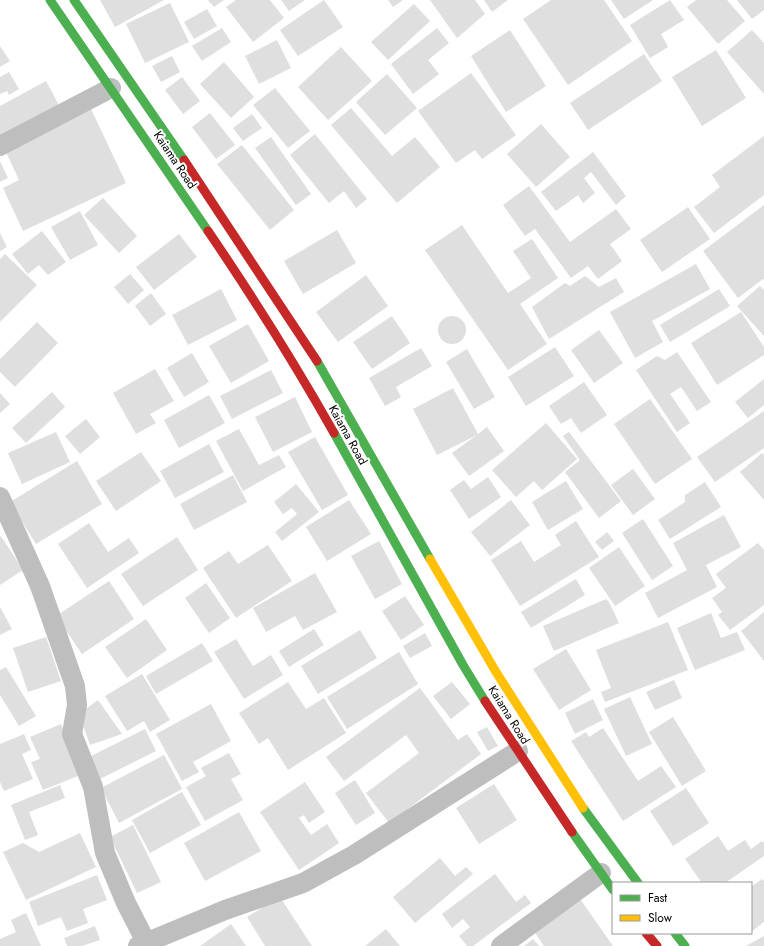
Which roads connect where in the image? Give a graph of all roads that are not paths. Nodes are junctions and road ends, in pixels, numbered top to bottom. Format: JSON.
{"nodes":[{"id":1,"x":50,"y":0,"type":"edge"},
{"id":2,"x":74,"y":0,"type":"edge"},
{"id":3,"x":111,"y":88,"type":"junction"},
{"id":4,"x":0,"y":146,"type":"edge"},
{"id":5,"x":0,"y":497,"type":"edge"},
{"id":6,"x":518,"y":751,"type":"junction"},
{"id":7,"x":601,"y":873,"type":"junction"},
{"id":8,"x":637,"y":882,"type":"edge"},
{"id":9,"x":612,"y":889,"type":"edge"},
{"id":10,"x":647,"y":934,"type":"edge"},
{"id":11,"x":676,"y":934,"type":"edge"},
{"id":12,"x":144,"y":945,"type":"edge"},
{"id":13,"x":501,"y":946,"type":"edge"},
{"id":14,"x":657,"y":946,"type":"edge"},
{"id":15,"x":685,"y":946,"type":"edge"}],
"edges":[{"from":1,"to":3,"type":"highway","name":"Kaiama Road"},
{"from":2,"to":8,"type":"highway","name":"Kaiama Road"},
{"from":3,"to":4,"type":"street"},
{"from":3,"to":6,"type":"highway","name":"Kaiama Road"},
{"from":5,"to":12,"type":"street"},
{"from":6,"to":7,"type":"highway","name":"Kaiama Road"},
{"from":6,"to":12,"type":"street"},
{"from":7,"to":9,"type":"highway","name":"Kaiama Road"},
{"from":7,"to":13,"type":"street"},
{"from":10,"to":14,"type":"highway"},
{"from":11,"to":15,"type":"highway"}]}
